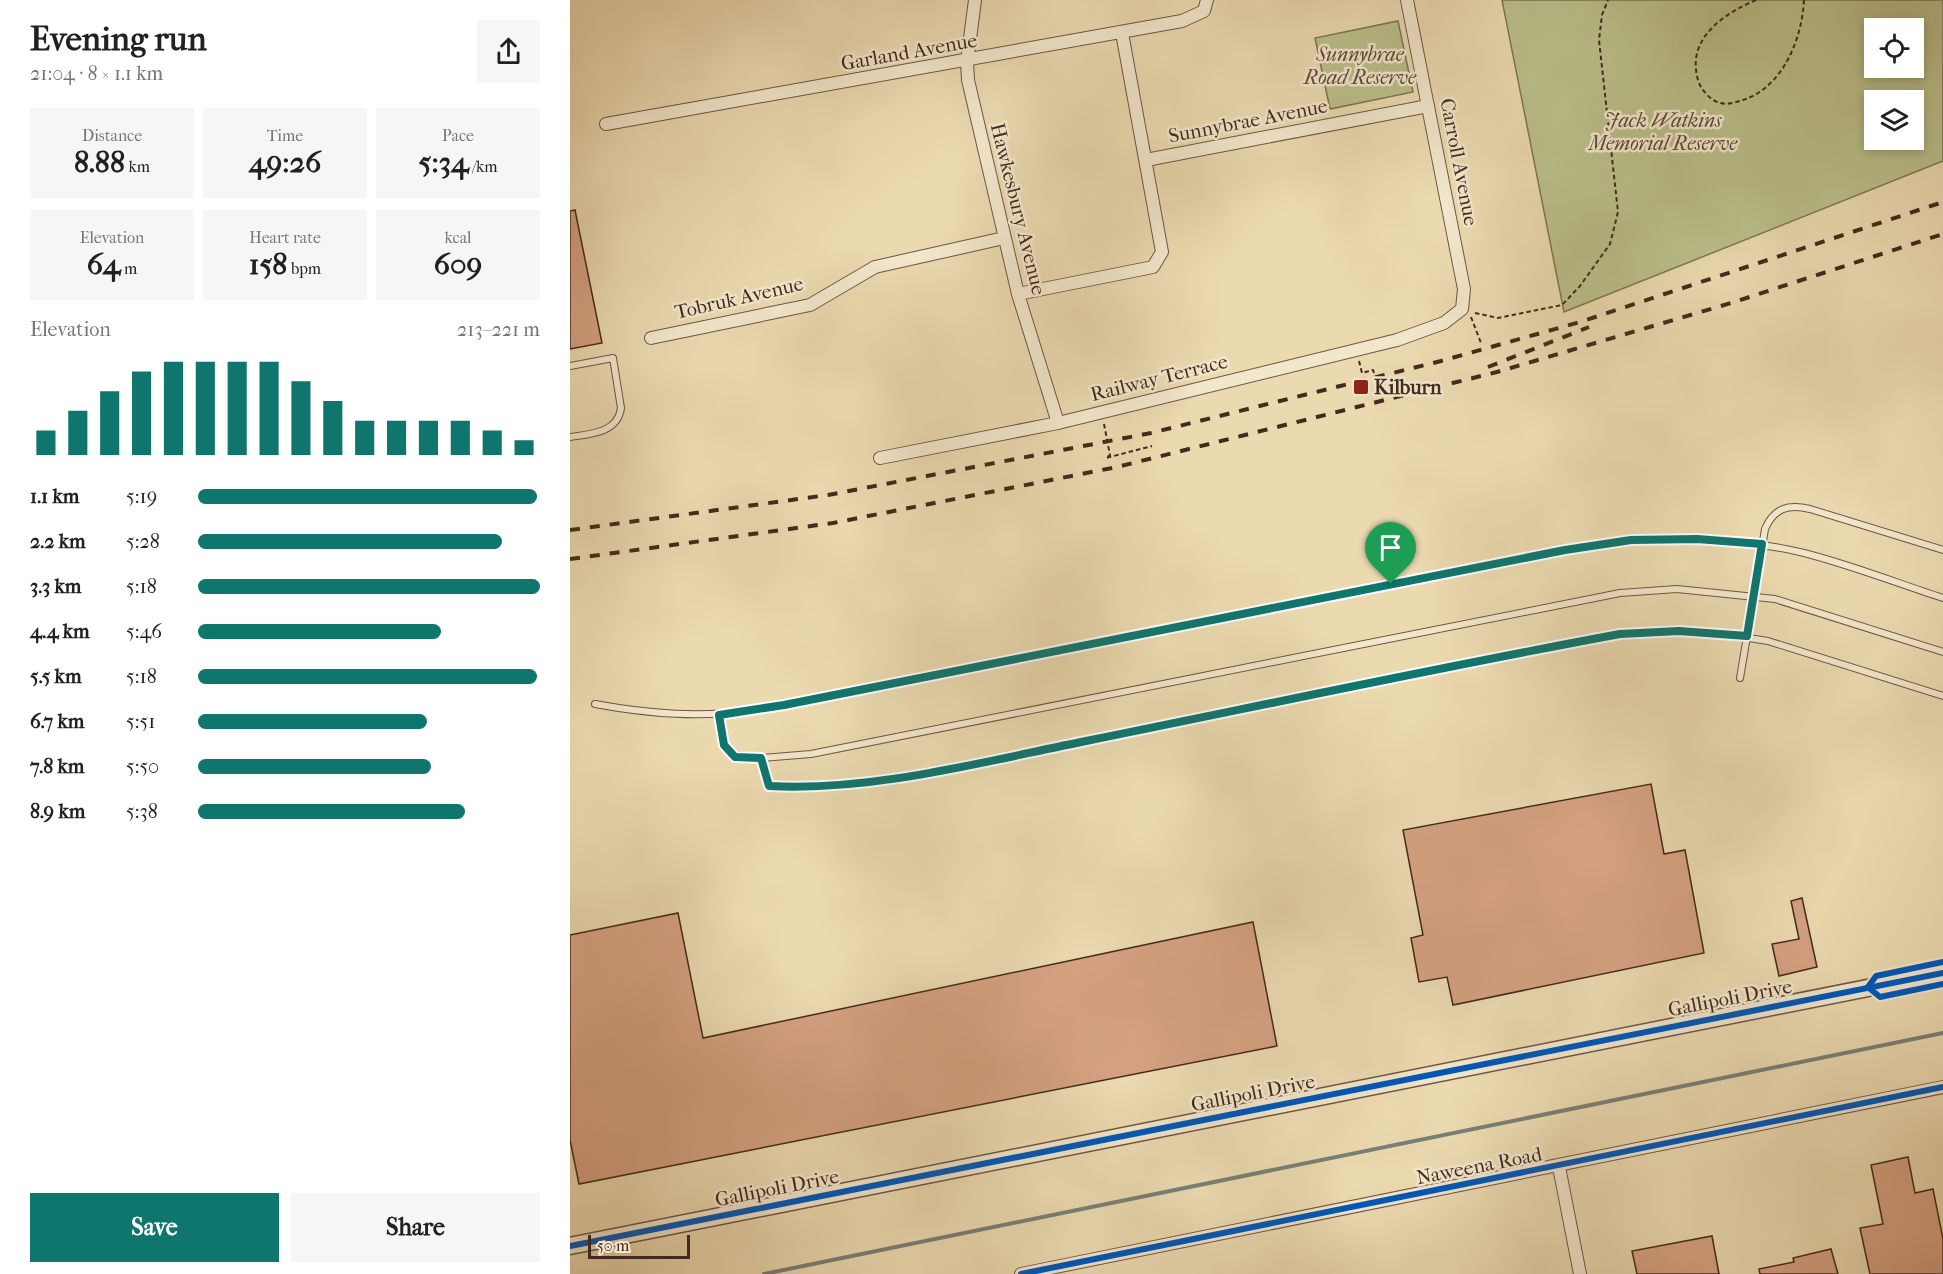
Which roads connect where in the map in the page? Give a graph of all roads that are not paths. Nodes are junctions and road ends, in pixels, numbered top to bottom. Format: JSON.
{"nodes":[{"id":1,"x":975,"y":0,"type":"edge"},
{"id":2,"x":1207,"y":0,"type":"edge"},
{"id":3,"x":1407,"y":0,"type":"edge"},
{"id":4,"x":1122,"y":33,"type":"junction"},
{"id":5,"x":967,"y":62,"type":"junction"},
{"id":6,"x":1428,"y":106,"type":"junction"},
{"id":7,"x":606,"y":124,"type":"dead end"},
{"id":8,"x":1146,"y":160,"type":"junction"},
{"id":9,"x":1004,"y":238,"type":"junction"},
{"id":10,"x":1018,"y":294,"type":"junction"},
{"id":11,"x":1444,"y":323,"type":"joint"},
{"id":12,"x":651,"y":338,"type":"dead end"},
{"id":13,"x":570,"y":366,"type":"edge"},
{"id":14,"x":1058,"y":423,"type":"junction"},
{"id":15,"x":570,"y":437,"type":"edge"},
{"id":16,"x":880,"y":458,"type":"dead end"},
{"id":17,"x":1762,"y":544,"type":"junction"},
{"id":18,"x":1943,"y":550,"type":"edge"},
{"id":19,"x":1754,"y":596,"type":"junction"},
{"id":20,"x":1943,"y":598,"type":"edge"},
{"id":21,"x":1747,"y":636,"type":"junction"},
{"id":22,"x":1943,"y":652,"type":"edge"},
{"id":23,"x":1740,"y":678,"type":"dead end"},
{"id":24,"x":1943,"y":696,"type":"edge"},
{"id":25,"x":595,"y":704,"type":"dead end"},
{"id":26,"x":719,"y":715,"type":"junction"},
{"id":27,"x":761,"y":758,"type":"junction"},
{"id":28,"x":1943,"y":973,"type":"edge"},
{"id":29,"x":1943,"y":1088,"type":"edge"},
{"id":30,"x":1559,"y":1167,"type":"junction"},
{"id":31,"x":570,"y":1246,"type":"edge"},
{"id":32,"x":1021,"y":1274,"type":"edge"},
{"id":33,"x":1580,"y":1274,"type":"edge"}],
"edges":[{"from":1,"to":5,"type":"street","name":"Hawkesbury Avenue"},
{"from":2,"to":4,"type":"street","name":"Garland Avenue"},
{"from":3,"to":6,"type":"street","name":"Carroll Avenue"},
{"from":4,"to":5,"type":"street","name":"Garland Avenue"},
{"from":4,"to":8,"type":"street"},
{"from":5,"to":7,"type":"street","name":"Garland Avenue"},
{"from":5,"to":9,"type":"street","name":"Hawkesbury Avenue"},
{"from":6,"to":8,"type":"street","name":"Sunnybrae Avenue"},
{"from":6,"to":11,"type":"street","name":"Carroll Avenue"},
{"from":8,"to":10,"type":"street"},
{"from":9,"to":10,"type":"street","name":"Hawkesbury Avenue"},
{"from":9,"to":12,"type":"street","name":"Tobruk Avenue"},
{"from":10,"to":14,"type":"street","name":"Hawkesbury Avenue"},
{"from":11,"to":14,"type":"street","name":"Railway Terrace"},
{"from":13,"to":15,"type":"lane"},
{"from":14,"to":16,"type":"street","name":"Railway Terrace"},
{"from":17,"to":18,"type":"lane"},
{"from":17,"to":19,"type":"lane"},
{"from":17,"to":20,"type":"lane"},
{"from":17,"to":26,"type":"lane"},
{"from":19,"to":21,"type":"lane"},
{"from":19,"to":22,"type":"lane"},
{"from":19,"to":27,"type":"lane"},
{"from":21,"to":23,"type":"lane"},
{"from":21,"to":24,"type":"lane"},
{"from":21,"to":27,"type":"lane"},
{"from":25,"to":26,"type":"lane"},
{"from":26,"to":27,"type":"lane"},
{"from":28,"to":31,"type":"street","name":"Gallipoli Drive"},
{"from":29,"to":30,"type":"street","name":"Naweena Road"},
{"from":30,"to":32,"type":"street","name":"Naweena Road"},
{"from":30,"to":33,"type":"street"}]}
